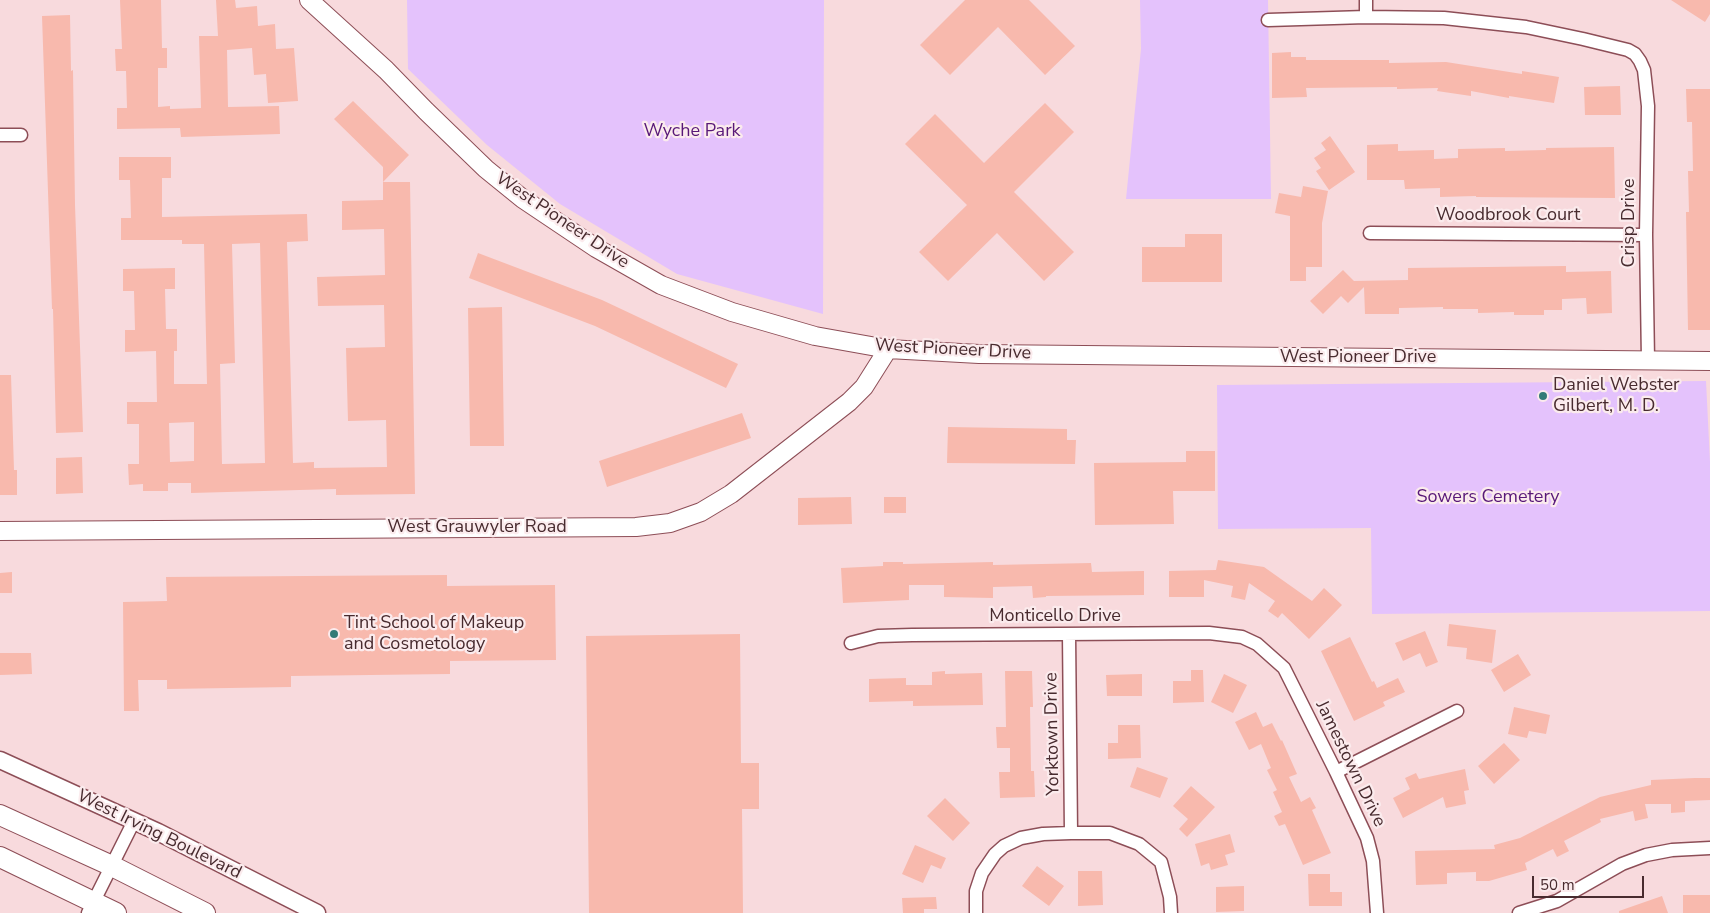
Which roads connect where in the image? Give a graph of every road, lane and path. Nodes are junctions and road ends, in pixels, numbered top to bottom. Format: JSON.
{"nodes":[{"id":1,"x":309,"y":0,"type":"edge"},
{"id":2,"x":1366,"y":0,"type":"edge"},
{"id":3,"x":1366,"y":17,"type":"junction"},
{"id":4,"x":1268,"y":20,"type":"dead end"},
{"id":5,"x":20,"y":135,"type":"dead end"},
{"id":6,"x":0,"y":136,"type":"edge"},
{"id":7,"x":1370,"y":233,"type":"dead end"},
{"id":8,"x":1646,"y":235,"type":"junction"},
{"id":9,"x":888,"y":349,"type":"junction"},
{"id":10,"x":1648,"y":360,"type":"junction"},
{"id":11,"x":1710,"y":361,"type":"edge"},
{"id":12,"x":0,"y":531,"type":"edge"},
{"id":13,"x":1069,"y":634,"type":"junction"},
{"id":14,"x":851,"y":643,"type":"dead end"},
{"id":15,"x":1257,"y":644,"type":"joint"},
{"id":16,"x":1457,"y":711,"type":"dead end"},
{"id":17,"x":0,"y":760,"type":"edge"},
{"id":18,"x":1336,"y":772,"type":"junction"},
{"id":19,"x":0,"y":815,"type":"edge"},
{"id":20,"x":134,"y":821,"type":"junction"},
{"id":21,"x":1071,"y":833,"type":"junction"},
{"id":22,"x":1710,"y":848,"type":"edge"},
{"id":23,"x":0,"y":857,"type":"edge"},
{"id":24,"x":112,"y":866,"type":"junction"},
{"id":25,"x":91,"y":907,"type":"edge"},
{"id":26,"x":116,"y":913,"type":"edge"},
{"id":27,"x":205,"y":913,"type":"edge"},
{"id":28,"x":317,"y":913,"type":"edge"},
{"id":29,"x":976,"y":913,"type":"edge"},
{"id":30,"x":1171,"y":913,"type":"edge"},
{"id":31,"x":1377,"y":913,"type":"edge"},
{"id":32,"x":1519,"y":913,"type":"edge"}],
"edges":[{"from":1,"to":9,"type":"main road","name":"West Pioneer Drive"},
{"from":2,"to":3,"type":"street"},
{"from":3,"to":4,"type":"street","name":"Crisp Drive"},
{"from":3,"to":8,"type":"street","name":"Crisp Drive"},
{"from":5,"to":6,"type":"street"},
{"from":7,"to":8,"type":"street","name":"Woodbrook Court"},
{"from":8,"to":10,"type":"street","name":"Crisp Drive"},
{"from":9,"to":10,"type":"main road","name":"West Pioneer Drive"},
{"from":9,"to":12,"type":"main road","name":"West Grauwyler Road"},
{"from":10,"to":11,"type":"main road","name":"West Pioneer Drive"},
{"from":13,"to":14,"type":"street","name":"Monticello Drive"},
{"from":13,"to":15,"type":"street","name":"Monticello Drive"},
{"from":13,"to":21,"type":"street","name":"Yorktown Drive"},
{"from":15,"to":18,"type":"street","name":"Jamestown Drive"},
{"from":16,"to":18,"type":"street"},
{"from":17,"to":20,"type":"street","name":"West Irving Boulevard"},
{"from":18,"to":31,"type":"street","name":"Jamestown Drive"},
{"from":19,"to":24,"type":"main road"},
{"from":20,"to":24,"type":"street"},
{"from":20,"to":28,"type":"street","name":"West Irving Boulevard"},
{"from":21,"to":29,"type":"street"},
{"from":21,"to":30,"type":"street"},
{"from":22,"to":32,"type":"street"},
{"from":23,"to":25,"type":"main road"},
{"from":24,"to":25,"type":"street"},
{"from":24,"to":27,"type":"main road"},
{"from":25,"to":26,"type":"main road"}]}
